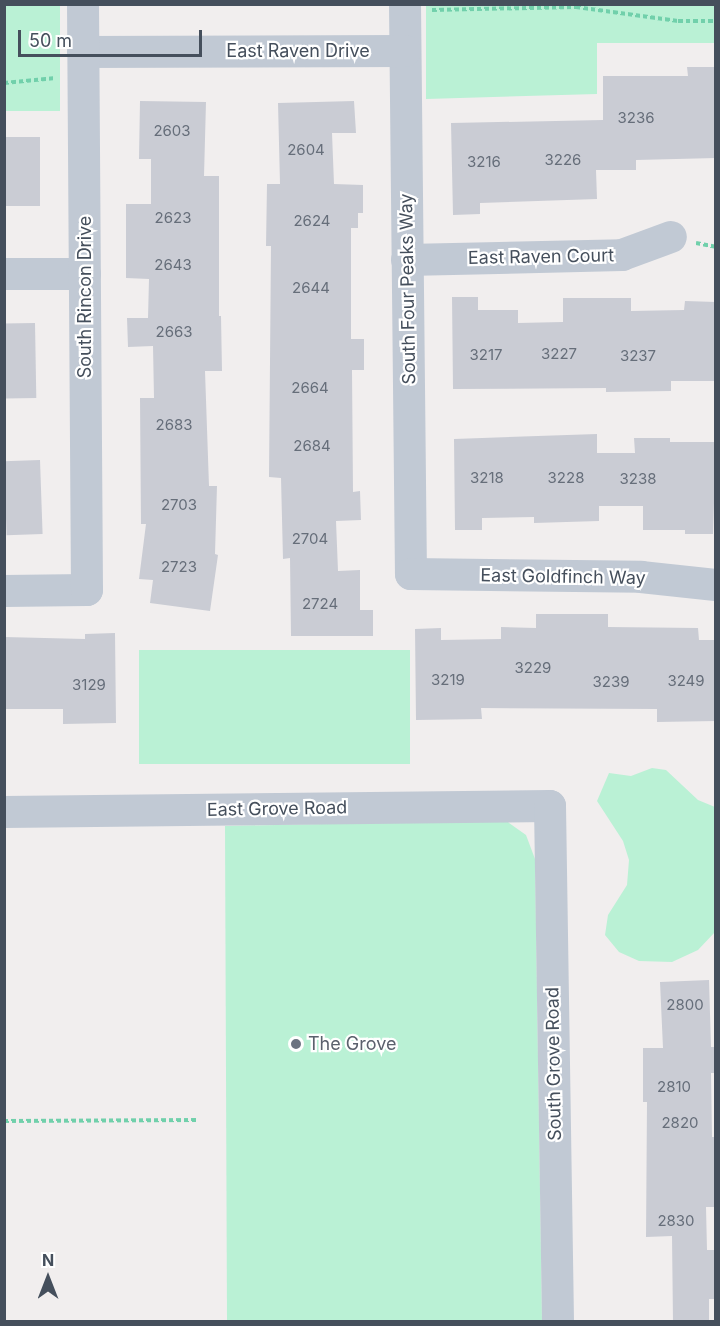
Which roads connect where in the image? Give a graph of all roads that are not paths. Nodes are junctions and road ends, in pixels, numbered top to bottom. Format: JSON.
{"nodes":[{"id":1,"x":83,"y":4,"type":"edge"},
{"id":2,"x":405,"y":7,"type":"edge"},
{"id":3,"x":405,"y":51,"type":"junction"},
{"id":4,"x":83,"y":66,"type":"junction"},
{"id":5,"x":671,"y":237,"type":"dead end"},
{"id":6,"x":407,"y":260,"type":"junction"},
{"id":7,"x":4,"y":274,"type":"edge"},
{"id":8,"x":85,"y":274,"type":"junction"},
{"id":9,"x":411,"y":574,"type":"joint"},
{"id":10,"x":716,"y":585,"type":"edge"},
{"id":11,"x":4,"y":591,"type":"edge"},
{"id":12,"x":550,"y":806,"type":"joint"},
{"id":13,"x":4,"y":812,"type":"edge"},
{"id":14,"x":558,"y":1322,"type":"edge"}],
"edges":[{"from":1,"to":4,"type":"street","name":"South Rincon Drive"},
{"from":2,"to":3,"type":"street","name":"South Four Peaks Way"},
{"from":3,"to":4,"type":"street","name":"East Raven Drive"},
{"from":3,"to":6,"type":"street","name":"South Four Peaks Way"},
{"from":4,"to":8,"type":"street","name":"South Rincon Drive"},
{"from":5,"to":6,"type":"street","name":"East Raven Court"},
{"from":6,"to":9,"type":"street","name":"South Four Peaks Way"},
{"from":7,"to":8,"type":"street"},
{"from":8,"to":11,"type":"street","name":"South Rincon Drive"},
{"from":9,"to":10,"type":"street","name":"East Goldfinch Way"},
{"from":12,"to":13,"type":"street","name":"East Grove Road"},
{"from":12,"to":14,"type":"street","name":"South Grove Road"}]}
